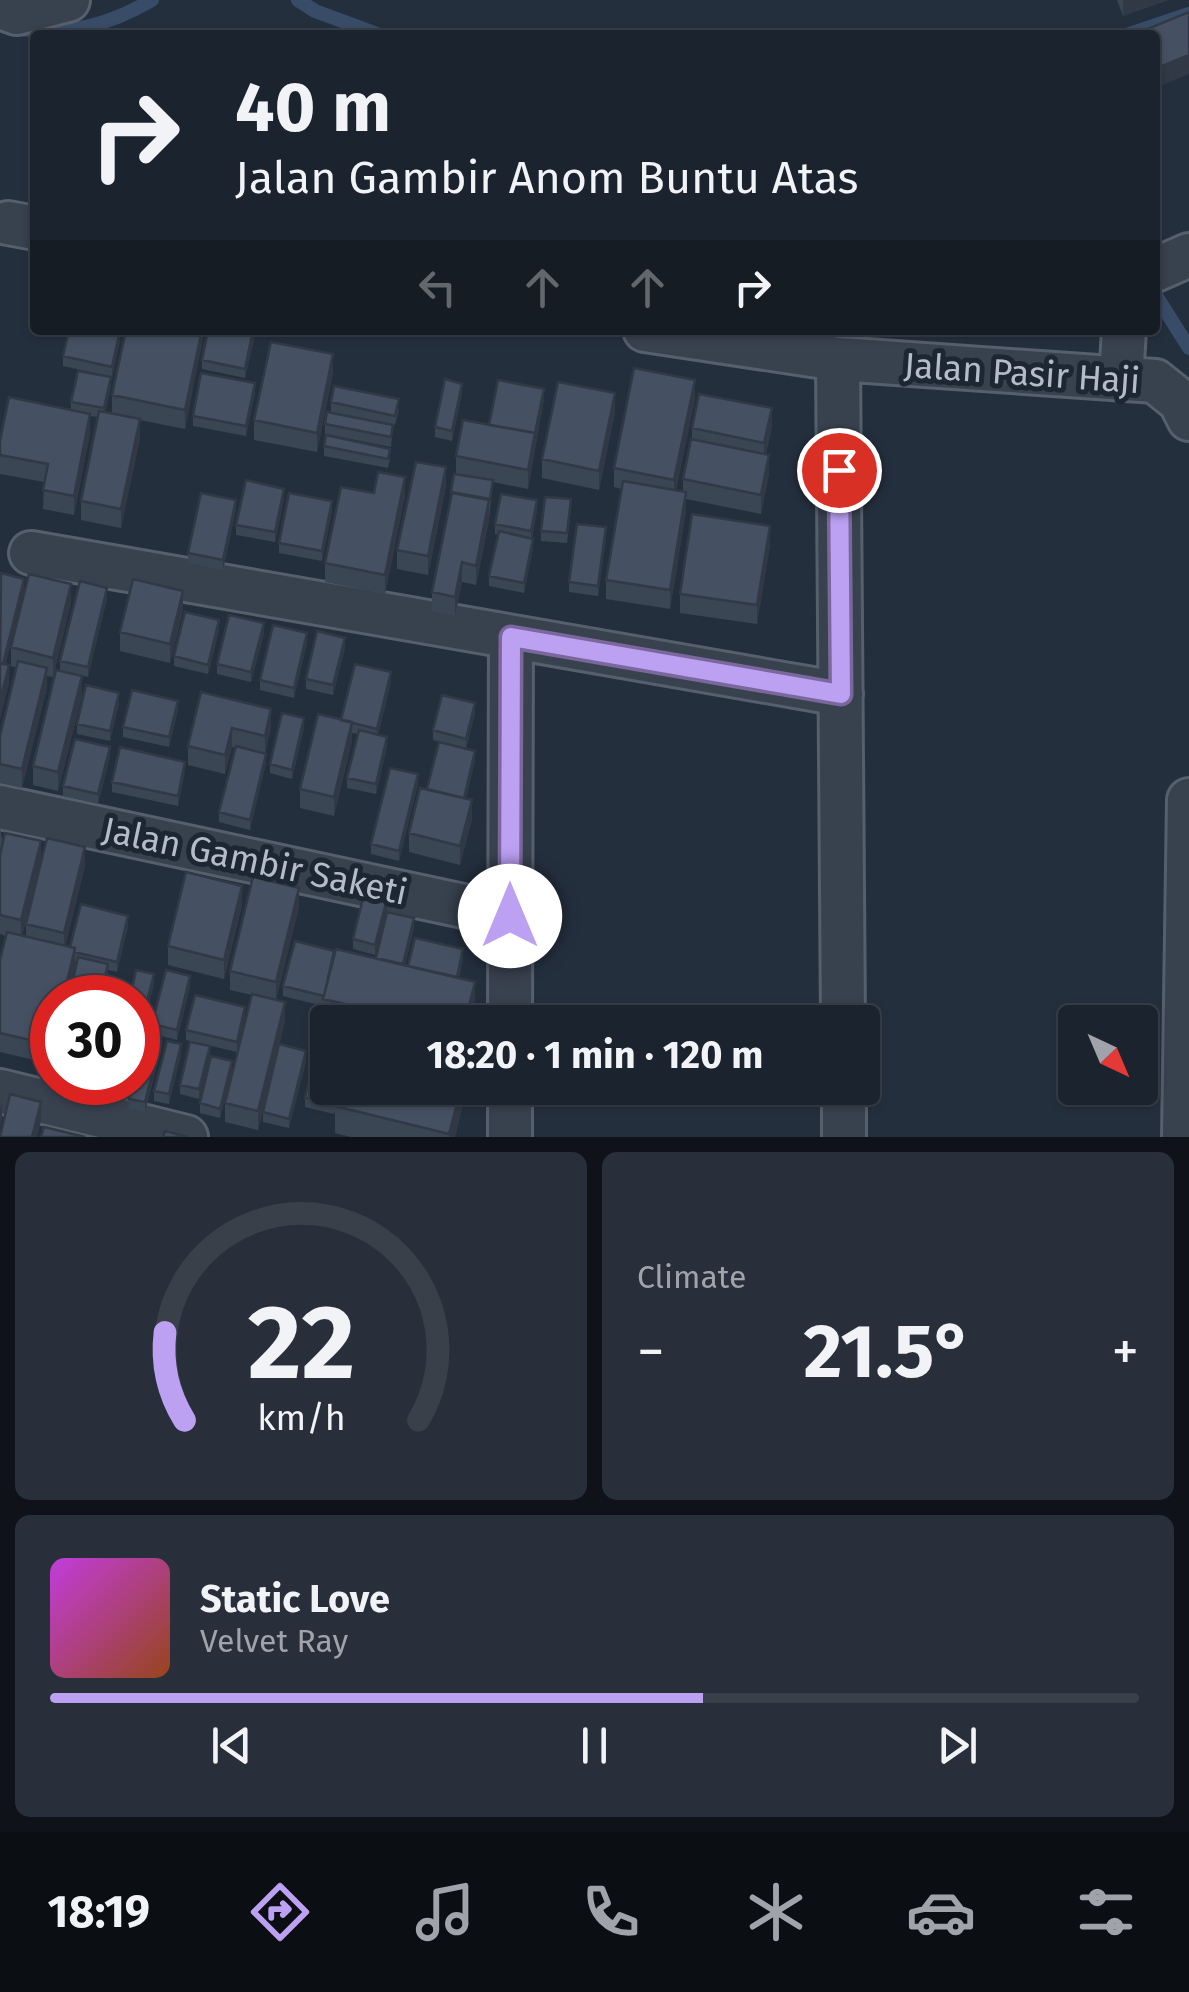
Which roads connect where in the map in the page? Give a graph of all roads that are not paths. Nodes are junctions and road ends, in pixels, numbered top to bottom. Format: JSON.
{"nodes":[{"id":1,"x":68,"y":0,"type":"edge"},
{"id":2,"x":0,"y":7,"type":"edge"},
{"id":3,"x":1189,"y":256,"type":"edge"},
{"id":4,"x":1160,"y":268,"type":"edge"},
{"id":5,"x":679,"y":335,"type":"edge"},
{"id":6,"x":1124,"y":335,"type":"edge"},
{"id":7,"x":838,"y":358,"type":"junction"},
{"id":8,"x":1121,"y":379,"type":"junction"},
{"id":9,"x":1189,"y":418,"type":"edge"},
{"id":10,"x":32,"y":554,"type":"dead end"},
{"id":11,"x":511,"y":637,"type":"junction"},
{"id":12,"x":841,"y":694,"type":"junction"},
{"id":13,"x":1189,"y":800,"type":"edge"},
{"id":14,"x":0,"y":807,"type":"edge"},
{"id":15,"x":510,"y":916,"type":"junction"},
{"id":16,"x":510,"y":1005,"type":"edge"},
{"id":17,"x":843,"y":1005,"type":"edge"},
{"id":18,"x":0,"y":1091,"type":"edge"},
{"id":19,"x":510,"y":1105,"type":"edge"},
{"id":20,"x":844,"y":1105,"type":"edge"},
{"id":21,"x":186,"y":1137,"type":"edge"},
{"id":22,"x":510,"y":1137,"type":"edge"},
{"id":23,"x":844,"y":1137,"type":"edge"},
{"id":24,"x":1184,"y":1137,"type":"edge"}],
"edges":[{"from":1,"to":2,"type":"street"},
{"from":3,"to":4,"type":"street"},
{"from":5,"to":7,"type":"street","name":"Jalan Pasir Haji"},
{"from":6,"to":8,"type":"street"},
{"from":7,"to":8,"type":"street","name":"Jalan Pasir Haji"},
{"from":7,"to":12,"type":"street"},
{"from":8,"to":9,"type":"street","name":"Jalan Pasir Haji"},
{"from":10,"to":11,"type":"street"},
{"from":11,"to":12,"type":"street"},
{"from":11,"to":15,"type":"street"},
{"from":12,"to":17,"type":"street"},
{"from":13,"to":24,"type":"street"},
{"from":14,"to":15,"type":"street","name":"Jalan Gambir Saketi"},
{"from":15,"to":16,"type":"street"},
{"from":18,"to":21,"type":"street"},
{"from":19,"to":22,"type":"street"},
{"from":20,"to":23,"type":"street"}]}
